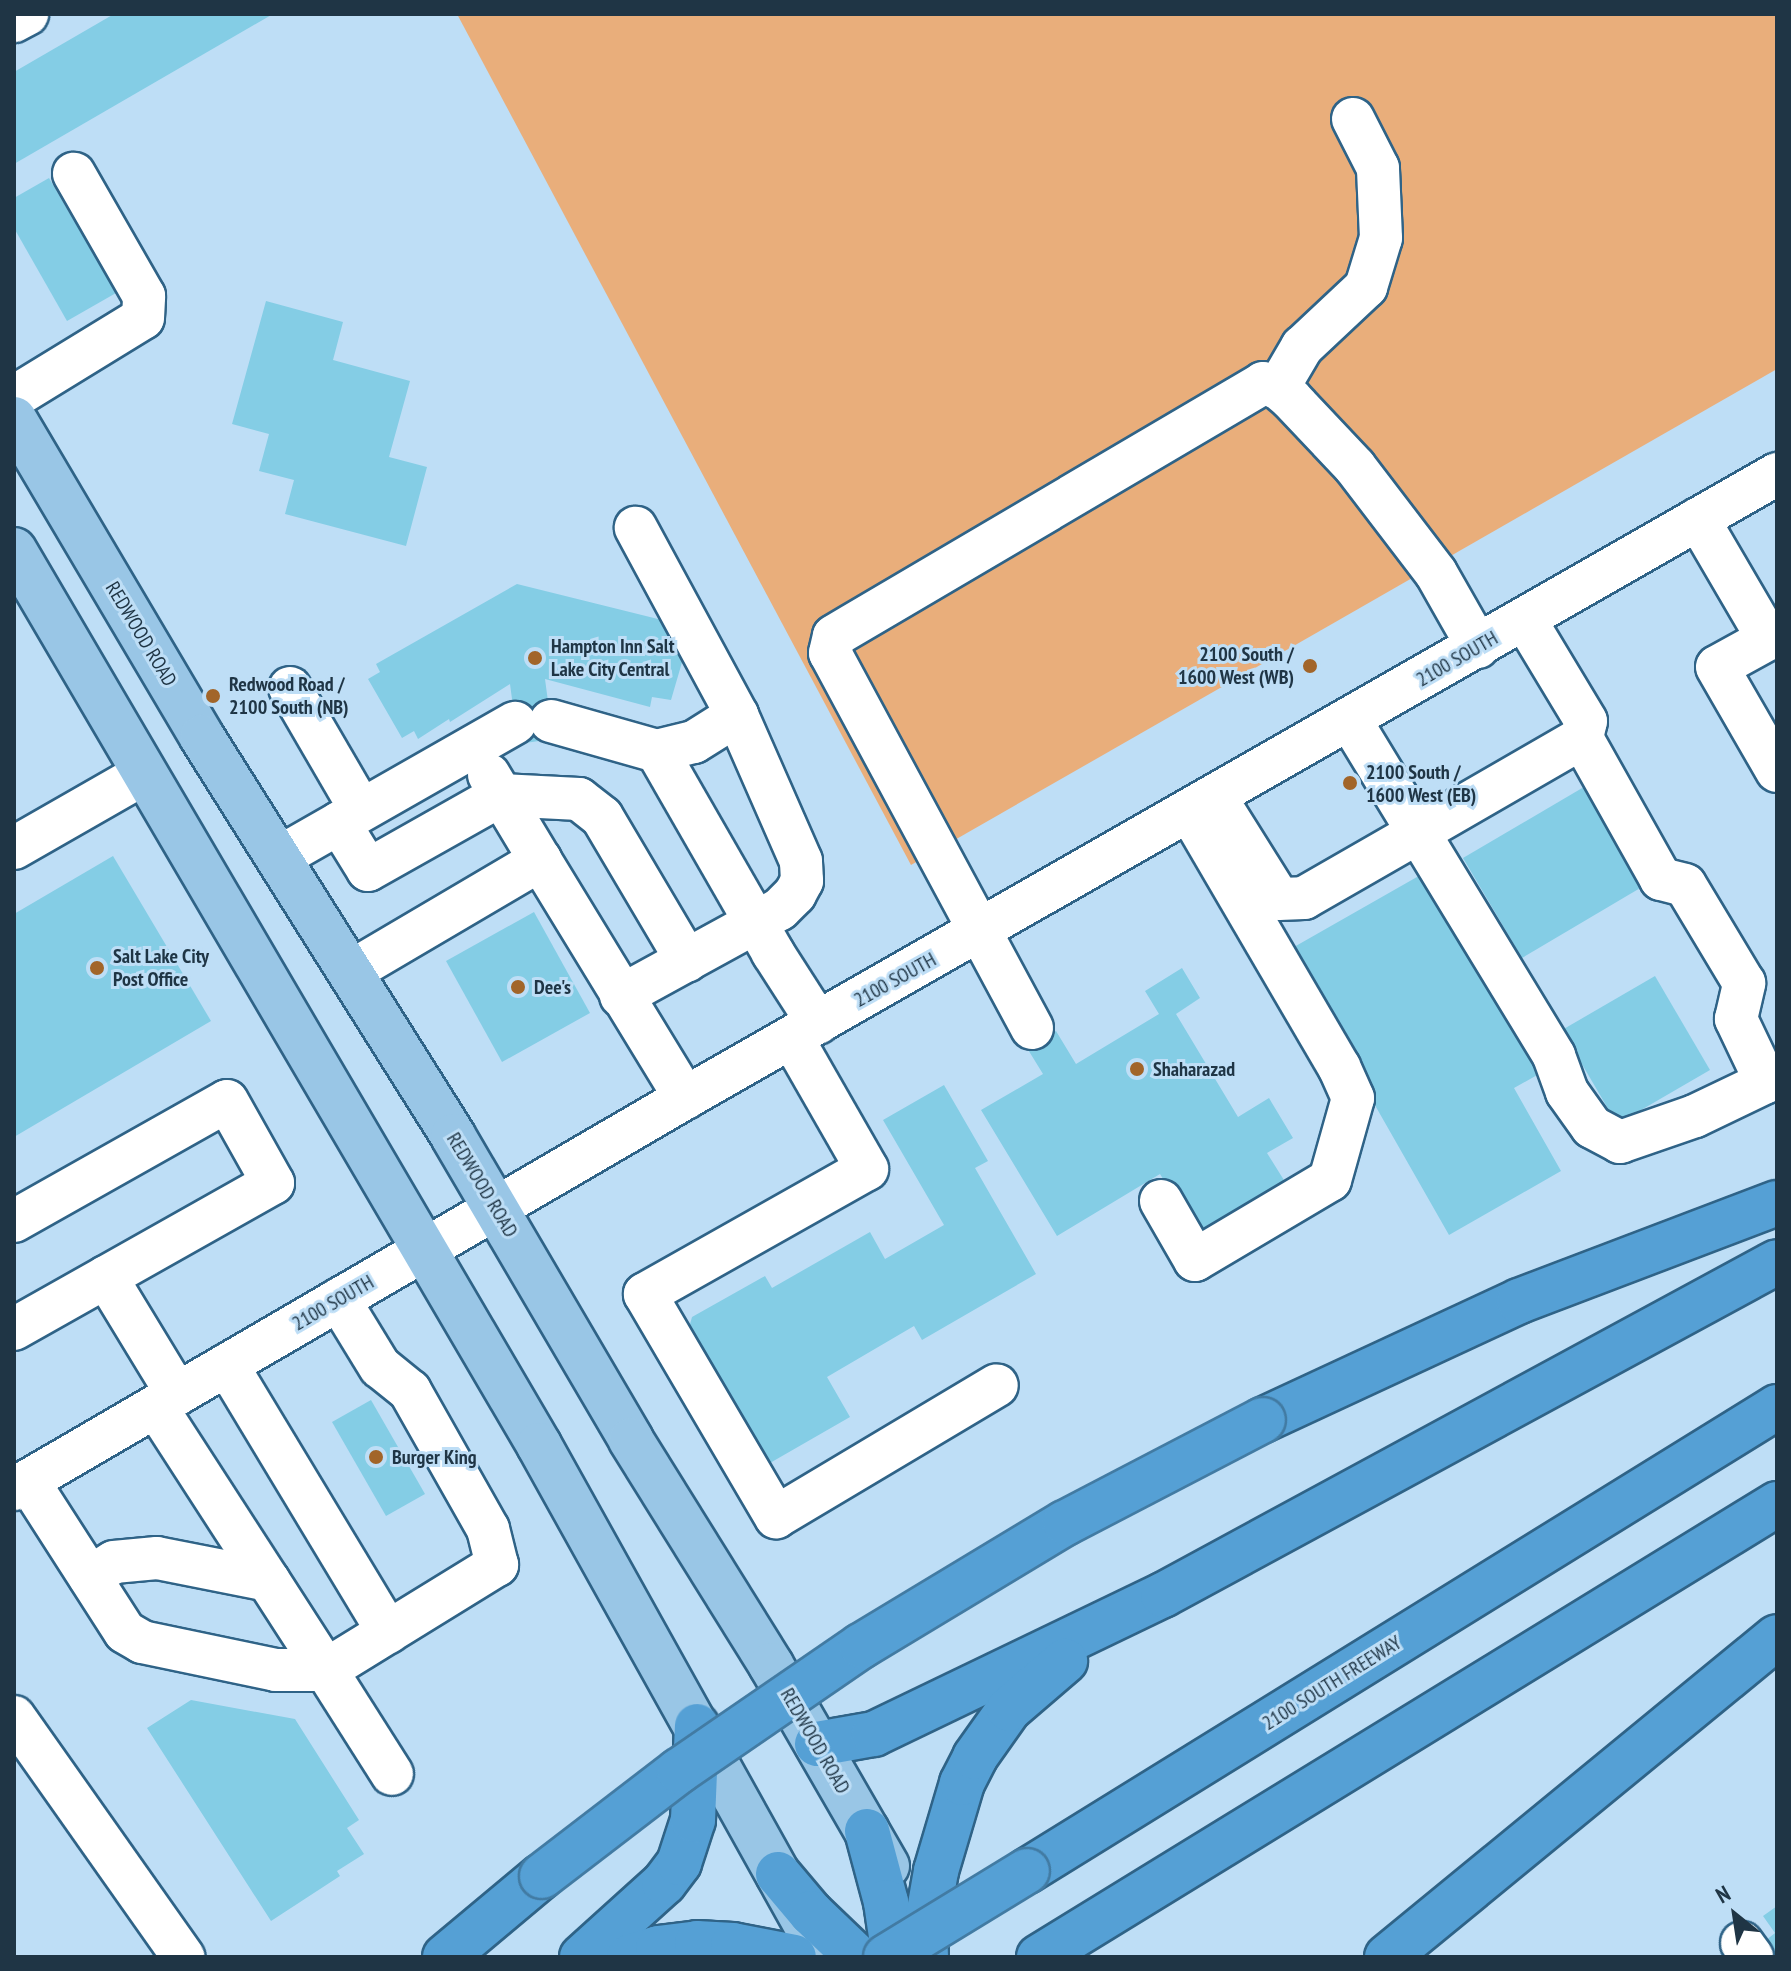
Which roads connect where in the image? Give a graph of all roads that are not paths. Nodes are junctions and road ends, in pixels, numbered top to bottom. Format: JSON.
{"nodes":[{"id":1,"x":27,"y":14,"type":"edge"},
{"id":2,"x":14,"y":21,"type":"edge"},
{"id":3,"x":1353,"y":119,"type":"dead end"},
{"id":4,"x":74,"y":174,"type":"dead end"},
{"id":5,"x":1278,"y":388,"type":"junction"},
{"id":6,"x":14,"y":397,"type":"edge"},
{"id":7,"x":14,"y":419,"type":"edge"},
{"id":8,"x":1777,"y":474,"type":"edge"},
{"id":9,"x":1698,"y":519,"type":"junction"},
{"id":10,"x":636,"y":528,"type":"dead end"},
{"id":11,"x":14,"y":550,"type":"edge"},
{"id":12,"x":1525,"y":620,"type":"junction"},
{"id":13,"x":1772,"y":636,"type":"edge"},
{"id":14,"x":1478,"y":647,"type":"junction"},
{"id":15,"x":290,"y":688,"type":"dead end"},
{"id":16,"x":737,"y":715,"type":"junction"},
{"id":17,"x":1350,"y":720,"type":"junction"},
{"id":18,"x":1582,"y":738,"type":"junction"},
{"id":19,"x":471,"y":745,"type":"junction"},
{"id":20,"x":657,"y":751,"type":"junction"},
{"id":21,"x":1777,"y":771,"type":"edge"},
{"id":22,"x":145,"y":773,"type":"junction"},
{"id":23,"x":501,"y":795,"type":"junction"},
{"id":24,"x":1203,"y":804,"type":"junction"},
{"id":25,"x":350,"y":816,"type":"junction"},
{"id":26,"x":1419,"y":832,"type":"junction"},
{"id":27,"x":14,"y":848,"type":"edge"},
{"id":28,"x":278,"y":858,"type":"junction"},
{"id":29,"x":540,"y":860,"type":"junction"},
{"id":30,"x":755,"y":922,"type":"junction"},
{"id":31,"x":978,"y":933,"type":"junction"},
{"id":32,"x":687,"y":961,"type":"junction"},
{"id":33,"x":350,"y":972,"type":"junction"},
{"id":34,"x":621,"y":996,"type":"junction"},
{"id":35,"x":1032,"y":1028,"type":"dead end"},
{"id":36,"x":805,"y":1031,"type":"junction"},
{"id":37,"x":685,"y":1098,"type":"junction"},
{"id":38,"x":1161,"y":1201,"type":"dead end"},
{"id":39,"x":1777,"y":1203,"type":"edge"},
{"id":40,"x":496,"y":1209,"type":"junction"},
{"id":41,"x":14,"y":1221,"type":"edge"},
{"id":42,"x":425,"y":1249,"type":"junction"},
{"id":43,"x":1777,"y":1262,"type":"edge"},
{"id":44,"x":106,"y":1277,"type":"junction"},
{"id":45,"x":339,"y":1300,"type":"junction"},
{"id":46,"x":14,"y":1329,"type":"edge"},
{"id":47,"x":227,"y":1365,"type":"junction"},
{"id":48,"x":997,"y":1385,"type":"dead end"},
{"id":49,"x":166,"y":1400,"type":"junction"},
{"id":50,"x":1777,"y":1407,"type":"edge"},
{"id":51,"x":21,"y":1485,"type":"edge"},
{"id":52,"x":1777,"y":1504,"type":"edge"},
{"id":53,"x":90,"y":1577,"type":"junction"},
{"id":54,"x":268,"y":1580,"type":"junction"},
{"id":55,"x":1163,"y":1595,"type":"junction"},
{"id":56,"x":388,"y":1632,"type":"junction"},
{"id":57,"x":1777,"y":1637,"type":"edge"},
{"id":58,"x":326,"y":1670,"type":"junction"},
{"id":59,"x":14,"y":1717,"type":"edge"},
{"id":60,"x":697,"y":1726,"type":"junction"},
{"id":61,"x":817,"y":1744,"type":"junction"},
{"id":62,"x":392,"y":1774,"type":"dead end"},
{"id":63,"x":778,"y":1874,"type":"junction"},
{"id":64,"x":1050,"y":1950,"type":"edge"},
{"id":65,"x":921,"y":1951,"type":"edge"},
{"id":66,"x":183,"y":1957,"type":"edge"},
{"id":67,"x":445,"y":1957,"type":"edge"},
{"id":68,"x":582,"y":1957,"type":"edge"},
{"id":69,"x":629,"y":1957,"type":"edge"},
{"id":70,"x":794,"y":1957,"type":"edge"},
{"id":71,"x":824,"y":1957,"type":"edge"},
{"id":72,"x":857,"y":1957,"type":"edge"},
{"id":73,"x":886,"y":1957,"type":"edge"},
{"id":74,"x":1387,"y":1957,"type":"edge"}],
"edges":[{"from":1,"to":2,"type":"street"},
{"from":3,"to":5,"type":"street"},
{"from":4,"to":6,"type":"street"},
{"from":5,"to":14,"type":"street"},
{"from":5,"to":31,"type":"street"},
{"from":7,"to":28,"type":"main road","name":"REDWOOD ROAD"},
{"from":8,"to":9,"type":"street","name":"2100 SOUTH"},
{"from":9,"to":12,"type":"street","name":"2100 SOUTH"},
{"from":9,"to":13,"type":"street"},
{"from":10,"to":16,"type":"street"},
{"from":11,"to":22,"type":"main road"},
{"from":12,"to":14,"type":"street","name":"2100 SOUTH"},
{"from":12,"to":18,"type":"street"},
{"from":13,"to":21,"type":"street"},
{"from":14,"to":17,"type":"street","name":"2100 SOUTH"},
{"from":15,"to":25,"type":"street"},
{"from":16,"to":20,"type":"street"},
{"from":16,"to":30,"type":"street"},
{"from":17,"to":24,"type":"street","name":"2100 SOUTH"},
{"from":17,"to":26,"type":"street"},
{"from":18,"to":26,"type":"street"},
{"from":18,"to":26,"type":"street"},
{"from":19,"to":20,"type":"street"},
{"from":19,"to":23,"type":"street"},
{"from":19,"to":25,"type":"street"},
{"from":20,"to":30,"type":"street"},
{"from":22,"to":27,"type":"street"},
{"from":22,"to":42,"type":"main road"},
{"from":23,"to":25,"type":"street"},
{"from":23,"to":29,"type":"street"},
{"from":23,"to":32,"type":"street"},
{"from":24,"to":26,"type":"street"},
{"from":24,"to":31,"type":"street","name":"2100 SOUTH"},
{"from":24,"to":38,"type":"street"},
{"from":25,"to":28,"type":"street"},
{"from":28,"to":33,"type":"main road","name":"REDWOOD ROAD"},
{"from":29,"to":33,"type":"street"},
{"from":29,"to":34,"type":"street"},
{"from":30,"to":32,"type":"street"},
{"from":30,"to":36,"type":"street"},
{"from":31,"to":35,"type":"street"},
{"from":31,"to":36,"type":"street","name":"2100 SOUTH"},
{"from":32,"to":34,"type":"street"},
{"from":33,"to":40,"type":"main road","name":"REDWOOD ROAD"},
{"from":34,"to":37,"type":"street"},
{"from":36,"to":37,"type":"street","name":"2100 SOUTH"},
{"from":36,"to":48,"type":"street"},
{"from":37,"to":40,"type":"street","name":"2100 SOUTH"},
{"from":39,"to":67,"type":"highway","bridge":true},
{"from":40,"to":42,"type":"street","name":"2100 SOUTH"},
{"from":40,"to":61,"type":"main road","name":"REDWOOD ROAD"},
{"from":41,"to":44,"type":"street"},
{"from":42,"to":45,"type":"street","name":"2100 SOUTH"},
{"from":42,"to":60,"type":"main road"},
{"from":43,"to":55,"type":"highway"},
{"from":44,"to":46,"type":"street"},
{"from":44,"to":49,"type":"street"},
{"from":45,"to":47,"type":"street","name":"2100 SOUTH"},
{"from":45,"to":56,"type":"street"},
{"from":47,"to":49,"type":"street","name":"2100 SOUTH"},
{"from":47,"to":56,"type":"street"},
{"from":49,"to":51,"type":"street","name":"2100 SOUTH"},
{"from":49,"to":54,"type":"street"},
{"from":50,"to":73,"type":"highway","name":"2100 SOUTH FREEWAY","bridge":true},
{"from":51,"to":53,"type":"street"},
{"from":52,"to":64,"type":"highway"},
{"from":53,"to":54,"type":"street"},
{"from":53,"to":58,"type":"street"},
{"from":54,"to":58,"type":"street"},
{"from":55,"to":61,"type":"highway"},
{"from":55,"to":65,"type":"highway"},
{"from":56,"to":58,"type":"street"},
{"from":57,"to":74,"type":"highway"},
{"from":58,"to":62,"type":"street"},
{"from":59,"to":66,"type":"street"},
{"from":60,"to":63,"type":"main road"},
{"from":60,"to":68,"type":"highway"},
{"from":61,"to":65,"type":"main road","name":"REDWOOD ROAD"},
{"from":63,"to":71,"type":"main road"},
{"from":63,"to":72,"type":"highway"},
{"from":69,"to":70,"type":"highway"}]}
